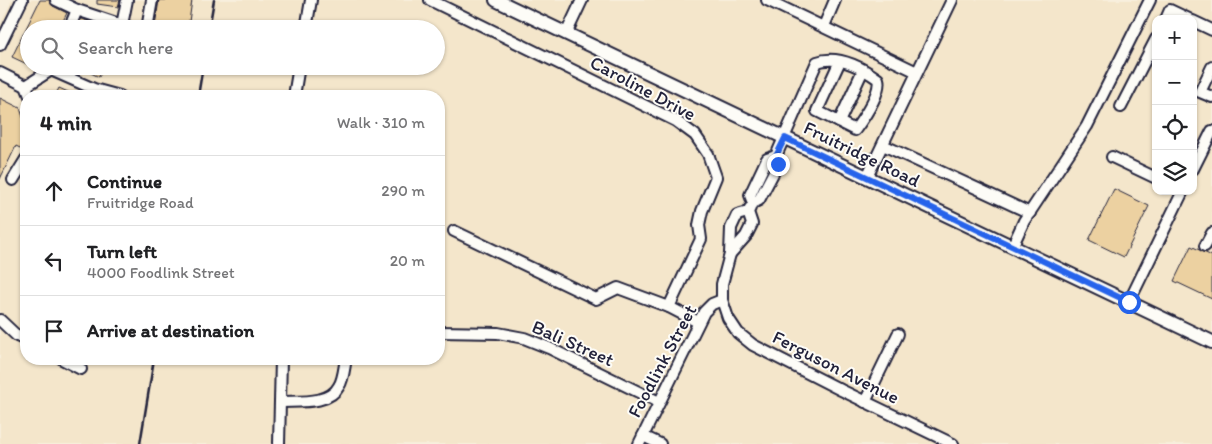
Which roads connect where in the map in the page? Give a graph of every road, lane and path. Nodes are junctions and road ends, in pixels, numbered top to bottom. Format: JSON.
{"nodes":[{"id":1,"x":22,"y":0,"type":"edge"},
{"id":2,"x":56,"y":0,"type":"edge"},
{"id":3,"x":127,"y":0,"type":"edge"},
{"id":4,"x":152,"y":0,"type":"edge"},
{"id":5,"x":311,"y":0,"type":"edge"},
{"id":6,"x":430,"y":0,"type":"edge"},
{"id":7,"x":496,"y":0,"type":"edge"},
{"id":8,"x":582,"y":0,"type":"edge"},
{"id":9,"x":767,"y":0,"type":"edge"},
{"id":10,"x":835,"y":0,"type":"edge"},
{"id":11,"x":952,"y":0,"type":"edge"},
{"id":12,"x":1150,"y":0,"type":"edge"},
{"id":13,"x":77,"y":10,"type":"junction"},
{"id":14,"x":1168,"y":15,"type":"edge"},
{"id":15,"x":1180,"y":15,"type":"edge"},
{"id":16,"x":73,"y":20,"type":"edge"},
{"id":17,"x":107,"y":20,"type":"edge"},
{"id":18,"x":123,"y":20,"type":"edge"},
{"id":19,"x":149,"y":20,"type":"edge"},
{"id":20,"x":308,"y":20,"type":"edge"},
{"id":21,"x":1197,"y":23,"type":"edge"},
{"id":22,"x":824,"y":26,"type":"junction"},
{"id":23,"x":1212,"y":30,"type":"edge"},
{"id":24,"x":566,"y":34,"type":"junction"},
{"id":25,"x":0,"y":45,"type":"edge"},
{"id":26,"x":1152,"y":47,"type":"edge"},
{"id":27,"x":840,"y":61,"type":"junction"},
{"id":28,"x":1212,"y":67,"type":"edge"},
{"id":29,"x":863,"y":70,"type":"junction"},
{"id":30,"x":918,"y":72,"type":"junction"},
{"id":31,"x":0,"y":73,"type":"edge"},
{"id":32,"x":42,"y":75,"type":"edge"},
{"id":33,"x":66,"y":75,"type":"edge"},
{"id":34,"x":298,"y":75,"type":"edge"},
{"id":35,"x":26,"y":86,"type":"junction"},
{"id":36,"x":28,"y":90,"type":"edge"},
{"id":37,"x":98,"y":90,"type":"edge"},
{"id":38,"x":295,"y":90,"type":"edge"},
{"id":39,"x":1212,"y":97,"type":"edge"},
{"id":40,"x":1121,"y":107,"type":"dead end"},
{"id":41,"x":839,"y":122,"type":"junction"},
{"id":42,"x":1212,"y":131,"type":"edge"},
{"id":43,"x":785,"y":138,"type":"junction"},
{"id":44,"x":882,"y":144,"type":"junction"},
{"id":45,"x":1112,"y":158,"type":"dead end"},
{"id":46,"x":1197,"y":161,"type":"edge"},
{"id":47,"x":20,"y":169,"type":"edge"},
{"id":48,"x":1152,"y":176,"type":"edge"},
{"id":49,"x":867,"y":177,"type":"junction"},
{"id":50,"x":13,"y":180,"type":"dead end"},
{"id":51,"x":1181,"y":195,"type":"edge"},
{"id":52,"x":748,"y":212,"type":"junction"},
{"id":53,"x":1030,"y":213,"type":"junction"},
{"id":54,"x":454,"y":231,"type":"dead end"},
{"id":55,"x":1212,"y":233,"type":"edge"},
{"id":56,"x":1206,"y":246,"type":"dead end"},
{"id":57,"x":1012,"y":247,"type":"junction"},
{"id":58,"x":730,"y":254,"type":"junction"},
{"id":59,"x":722,"y":300,"type":"junction"},
{"id":60,"x":1129,"y":302,"type":"junction"},
{"id":61,"x":669,"y":307,"type":"junction"},
{"id":62,"x":0,"y":320,"type":"edge"},
{"id":63,"x":698,"y":322,"type":"junction"},
{"id":64,"x":445,"y":332,"type":"edge"},
{"id":65,"x":898,"y":334,"type":"dead end"},
{"id":66,"x":20,"y":337,"type":"edge"},
{"id":67,"x":1212,"y":342,"type":"edge"},
{"id":68,"x":73,"y":365,"type":"edge"},
{"id":69,"x":281,"y":365,"type":"edge"},
{"id":70,"x":345,"y":365,"type":"edge"},
{"id":71,"x":81,"y":369,"type":"dead end"},
{"id":72,"x":280,"y":402,"type":"junction"},
{"id":73,"x":659,"y":402,"type":"junction"},
{"id":74,"x":865,"y":402,"type":"junction"},
{"id":75,"x":641,"y":440,"type":"edge"},
{"id":76,"x":279,"y":444,"type":"edge"},
{"id":77,"x":660,"y":444,"type":"edge"},
{"id":78,"x":953,"y":444,"type":"edge"}],
"edges":[{"from":1,"to":25,"type":"street"},
{"from":2,"to":13,"type":"street"},
{"from":3,"to":18,"type":"street"},
{"from":4,"to":19,"type":"street"},
{"from":5,"to":20,"type":"street"},
{"from":6,"to":61,"type":"street","name":"Caroline Drive"},
{"from":7,"to":24,"type":"main road","name":"Fruitridge Road"},
{"from":8,"to":24,"type":"street"},
{"from":9,"to":22,"type":"street"},
{"from":10,"to":22,"type":"street"},
{"from":11,"to":30,"type":"street"},
{"from":12,"to":53,"type":"street"},
{"from":13,"to":16,"type":"street"},
{"from":13,"to":17,"type":"street"},
{"from":14,"to":15,"type":"street"},
{"from":21,"to":23,"type":"street"},
{"from":22,"to":30,"type":"street"},
{"from":24,"to":43,"type":"main road","name":"Fruitridge Road"},
{"from":26,"to":40,"type":"street"},
{"from":27,"to":29,"type":"street"},
{"from":27,"to":41,"type":"street"},
{"from":27,"to":43,"type":"street"},
{"from":28,"to":39,"type":"street"},
{"from":29,"to":41,"type":"street"},
{"from":29,"to":41,"type":"street"},
{"from":30,"to":44,"type":"street"},
{"from":31,"to":35,"type":"street"},
{"from":32,"to":35,"type":"street"},
{"from":33,"to":37,"type":"street"},
{"from":34,"to":38,"type":"street"},
{"from":35,"to":36,"type":"street"},
{"from":42,"to":46,"type":"street"},
{"from":43,"to":49,"type":"main road","name":"Fruitridge Road"},
{"from":43,"to":52,"type":"street"},
{"from":44,"to":49,"type":"street"},
{"from":44,"to":53,"type":"street"},
{"from":45,"to":48,"type":"street"},
{"from":47,"to":50,"type":"street"},
{"from":49,"to":57,"type":"main road","name":"Fruitridge Road"},
{"from":51,"to":60,"type":"street"},
{"from":52,"to":58,"type":"street"},
{"from":52,"to":58,"type":"street"},
{"from":53,"to":57,"type":"street"},
{"from":54,"to":61,"type":"street"},
{"from":55,"to":56,"type":"street"},
{"from":57,"to":60,"type":"main road","name":"Fruitridge Road"},
{"from":58,"to":59,"type":"street"},
{"from":59,"to":63,"type":"street","name":"Foodlink Street"},
{"from":59,"to":74,"type":"street","name":"Ferguson Avenue"},
{"from":60,"to":67,"type":"main road","name":"Fruitridge Road"},
{"from":61,"to":63,"type":"street"},
{"from":62,"to":66,"type":"street"},
{"from":63,"to":73,"type":"street","name":"Foodlink Street"},
{"from":64,"to":73,"type":"street","name":"Bali Street"},
{"from":65,"to":74,"type":"street"},
{"from":68,"to":71,"type":"street"},
{"from":69,"to":72,"type":"street"},
{"from":70,"to":72,"type":"street"},
{"from":72,"to":76,"type":"street"},
{"from":73,"to":75,"type":"street","name":"Foodlink Street"},
{"from":74,"to":78,"type":"street","name":"Ferguson Avenue"},
{"from":75,"to":77,"type":"street"}]}
